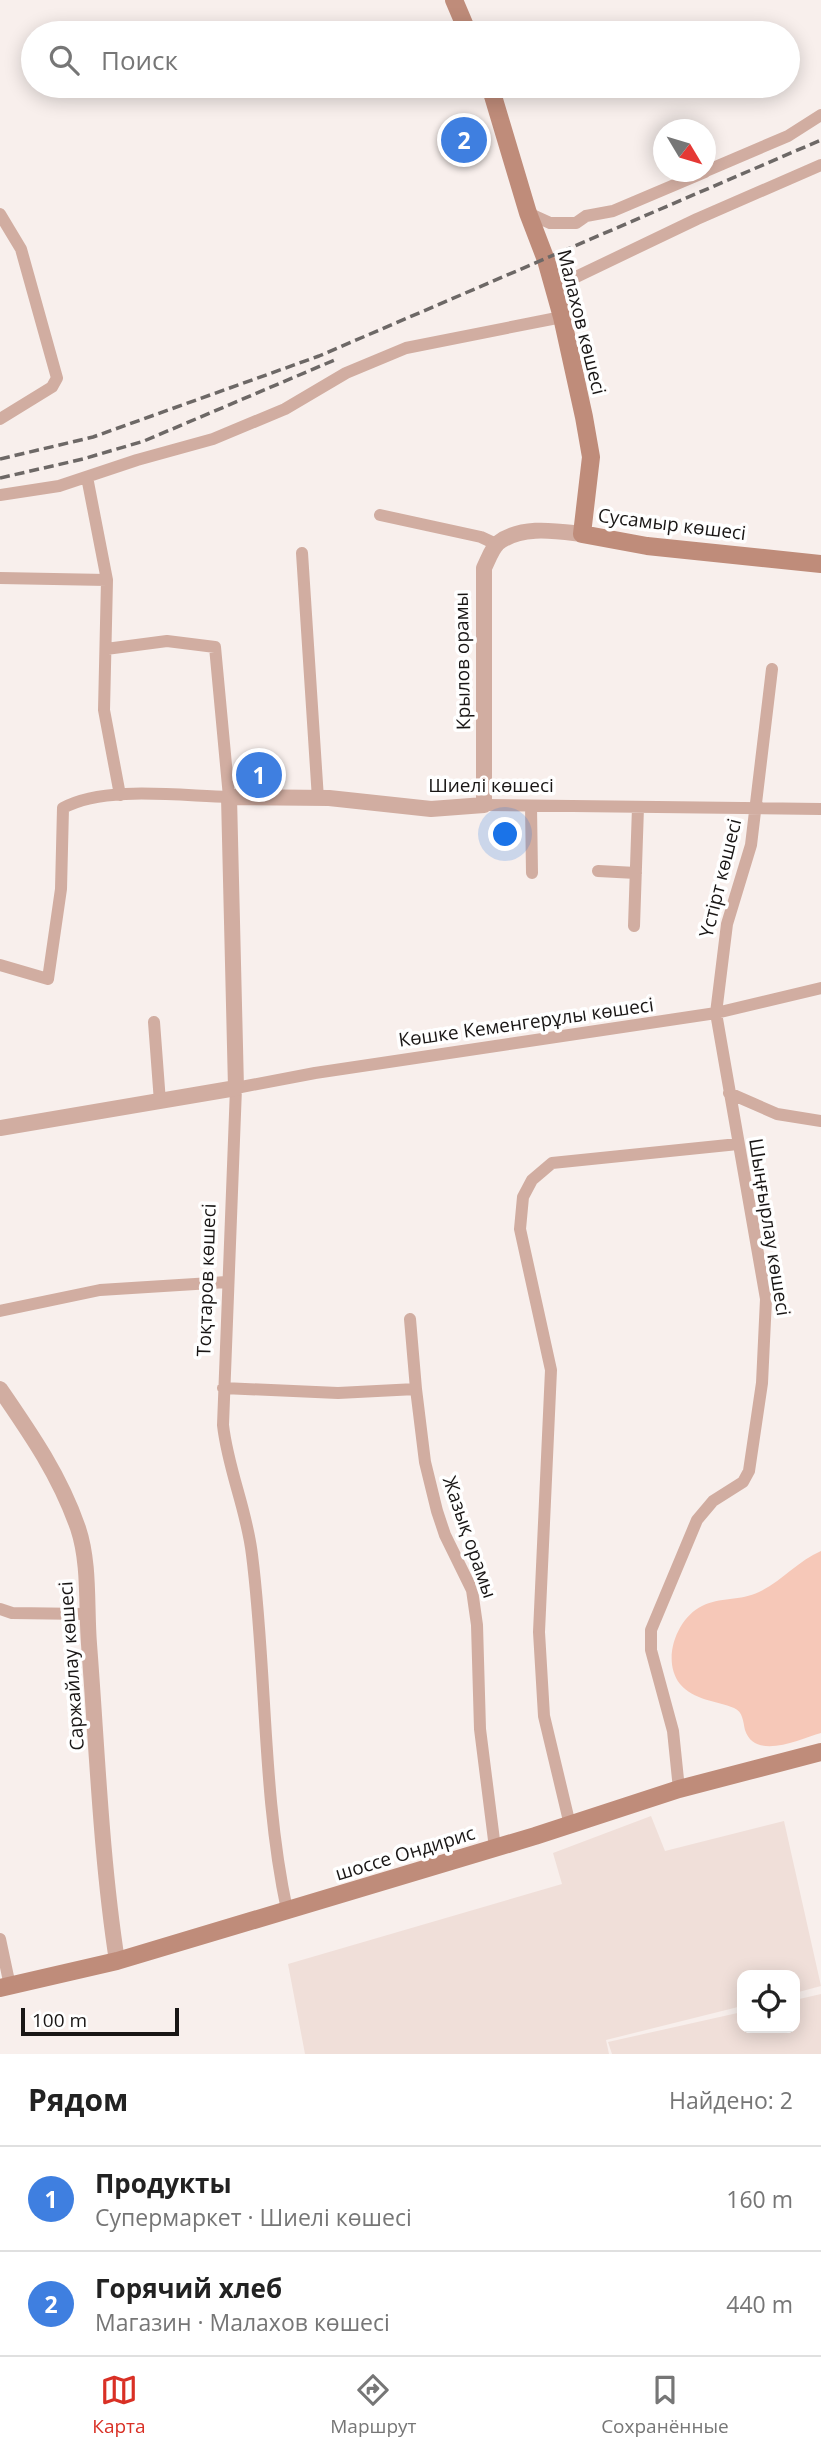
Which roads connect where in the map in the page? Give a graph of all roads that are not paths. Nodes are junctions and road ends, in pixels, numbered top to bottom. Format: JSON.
{"nodes":[{"id":1,"x":454,"y":0,"type":"edge"},
{"id":2,"x":463,"y":21,"type":"edge"},
{"id":3,"x":493,"y":98,"type":"edge"},
{"id":4,"x":821,"y":115,"type":"edge"},
{"id":5,"x":821,"y":165,"type":"edge"},
{"id":6,"x":716,"y":166,"type":"edge"},
{"id":7,"x":680,"y":182,"type":"edge"},
{"id":8,"x":527,"y":213,"type":"junction"},
{"id":9,"x":0,"y":214,"type":"edge"},
{"id":10,"x":553,"y":288,"type":"junction"},
{"id":11,"x":562,"y":317,"type":"junction"},
{"id":12,"x":0,"y":419,"type":"edge"},
{"id":13,"x":87,"y":477,"type":"junction"},
{"id":14,"x":0,"y":495,"type":"edge"},
{"id":15,"x":380,"y":515,"type":"dead end"},
{"id":16,"x":582,"y":534,"type":"junction"},
{"id":17,"x":496,"y":544,"type":"junction"},
{"id":18,"x":302,"y":554,"type":"dead end"},
{"id":19,"x":821,"y":564,"type":"edge"},
{"id":20,"x":0,"y":578,"type":"edge"},
{"id":21,"x":107,"y":580,"type":"junction"},
{"id":22,"x":106,"y":649,"type":"junction"},
{"id":23,"x":772,"y":669,"type":"dead end"},
{"id":24,"x":120,"y":795,"type":"junction"},
{"id":25,"x":229,"y":797,"type":"junction"},
{"id":26,"x":318,"y":799,"type":"junction"},
{"id":27,"x":484,"y":805,"type":"junction"},
{"id":28,"x":531,"y":806,"type":"junction"},
{"id":29,"x":638,"y":807,"type":"junction"},
{"id":30,"x":757,"y":809,"type":"junction"},
{"id":31,"x":821,"y":809,"type":"edge"},
{"id":32,"x":598,"y":871,"type":"dead end"},
{"id":33,"x":532,"y":873,"type":"dead end"},
{"id":34,"x":636,"y":873,"type":"junction"},
{"id":35,"x":634,"y":926,"type":"dead end"},
{"id":36,"x":0,"y":965,"type":"edge"},
{"id":37,"x":821,"y":988,"type":"edge"},
{"id":38,"x":716,"y":1013,"type":"junction"},
{"id":39,"x":154,"y":1022,"type":"dead end"},
{"id":40,"x":236,"y":1088,"type":"junction"},
{"id":41,"x":729,"y":1093,"type":"junction"},
{"id":42,"x":160,"y":1102,"type":"junction"},
{"id":43,"x":821,"y":1121,"type":"edge"},
{"id":44,"x":0,"y":1128,"type":"edge"},
{"id":45,"x":738,"y":1144,"type":"junction"},
{"id":46,"x":227,"y":1282,"type":"junction"},
{"id":47,"x":0,"y":1311,"type":"edge"},
{"id":48,"x":410,"y":1319,"type":"dead end"},
{"id":49,"x":223,"y":1388,"type":"junction"},
{"id":50,"x":0,"y":1389,"type":"edge"},
{"id":51,"x":416,"y":1390,"type":"junction"},
{"id":52,"x":0,"y":1609,"type":"edge"},
{"id":53,"x":86,"y":1614,"type":"junction"},
{"id":54,"x":821,"y":1752,"type":"edge"},
{"id":55,"x":679,"y":1789,"type":"junction"},
{"id":56,"x":570,"y":1825,"type":"junction"},
{"id":57,"x":495,"y":1848,"type":"junction"},
{"id":58,"x":286,"y":1910,"type":"junction"},
{"id":59,"x":0,"y":1939,"type":"edge"},
{"id":60,"x":117,"y":1961,"type":"junction"},
{"id":61,"x":5,"y":1987,"type":"edge"}],
"edges":[{"from":1,"to":2,"type":"main road"},
{"from":3,"to":8,"type":"main road","name":"Малахов көшесі"},
{"from":4,"to":6,"type":"street"},
{"from":5,"to":10,"type":"street"},
{"from":7,"to":8,"type":"street"},
{"from":8,"to":10,"type":"main road","name":"Малахов көшесі"},
{"from":9,"to":12,"type":"street"},
{"from":10,"to":11,"type":"main road","name":"Малахов көшесі"},
{"from":11,"to":13,"type":"street"},
{"from":11,"to":16,"type":"main road","name":"Малахов көшесі"},
{"from":13,"to":14,"type":"street"},
{"from":13,"to":21,"type":"street"},
{"from":15,"to":17,"type":"street"},
{"from":16,"to":17,"type":"street","name":"Сусамыр көшесі"},
{"from":16,"to":19,"type":"main road","name":"Сусамыр көшесі"},
{"from":17,"to":27,"type":"street","name":"Крылов орамы"},
{"from":18,"to":26,"type":"street"},
{"from":20,"to":21,"type":"street"},
{"from":21,"to":22,"type":"street"},
{"from":22,"to":24,"type":"street"},
{"from":22,"to":25,"type":"street","name":"Тоқтаров көшесі"},
{"from":23,"to":30,"type":"street","name":"Үстірт көшесі"},
{"from":24,"to":25,"type":"street","name":"Шиелі көшесі"},
{"from":24,"to":36,"type":"street","name":"Шиелі көшесі"},
{"from":25,"to":26,"type":"street","name":"Шиелі көшесі"},
{"from":25,"to":40,"type":"street","name":"Тоқтаров көшесі"},
{"from":26,"to":27,"type":"street","name":"Шиелі көшесі"},
{"from":27,"to":28,"type":"street","name":"Шиелі көшесі"},
{"from":28,"to":29,"type":"street","name":"Шиелі көшесі"},
{"from":28,"to":33,"type":"street"},
{"from":29,"to":30,"type":"street","name":"Шиелі көшесі"},
{"from":29,"to":34,"type":"street"},
{"from":30,"to":31,"type":"street","name":"Шиелі көшесі"},
{"from":30,"to":38,"type":"street","name":"Үстірт көшесі"},
{"from":32,"to":34,"type":"street"},
{"from":34,"to":35,"type":"street"},
{"from":37,"to":38,"type":"street","name":"Көшке Кеменгерұлы көшесі"},
{"from":38,"to":40,"type":"street","name":"Көшке Кеменгерұлы көшесі"},
{"from":38,"to":41,"type":"street","name":"Шыңғырлау көшесі"},
{"from":39,"to":42,"type":"street"},
{"from":40,"to":42,"type":"street"},
{"from":40,"to":46,"type":"street","name":"Тоқтаров көшесі"},
{"from":41,"to":43,"type":"street"},
{"from":41,"to":45,"type":"street","name":"Шыңғырлау көшесі"},
{"from":42,"to":44,"type":"street"},
{"from":45,"to":55,"type":"street","name":"Шыңғырлау көшесі"},
{"from":45,"to":56,"type":"street"},
{"from":46,"to":47,"type":"street"},
{"from":46,"to":49,"type":"street","name":"Тоқтаров көшесі"},
{"from":48,"to":51,"type":"street","name":"Жазық орамы"},
{"from":49,"to":51,"type":"street"},
{"from":49,"to":58,"type":"street","name":"Тоқтаров көшесі"},
{"from":50,"to":53,"type":"street","name":"Саржайлау көшесі"},
{"from":51,"to":57,"type":"street","name":"Жазық орамы"},
{"from":52,"to":53,"type":"street"},
{"from":53,"to":60,"type":"street","name":"Саржайлау көшесі"},
{"from":54,"to":55,"type":"main road","name":"шоссе Ондирис"},
{"from":55,"to":56,"type":"main road","name":"шоссе Ондирис"},
{"from":56,"to":57,"type":"main road","name":"шоссе Ондирис"},
{"from":57,"to":58,"type":"main road","name":"шоссе Ондирис"},
{"from":58,"to":60,"type":"main road","name":"шоссе Ондирис"},
{"from":59,"to":61,"type":"street"},
{"from":60,"to":61,"type":"main road","name":"шоссе Ондирис"}]}
